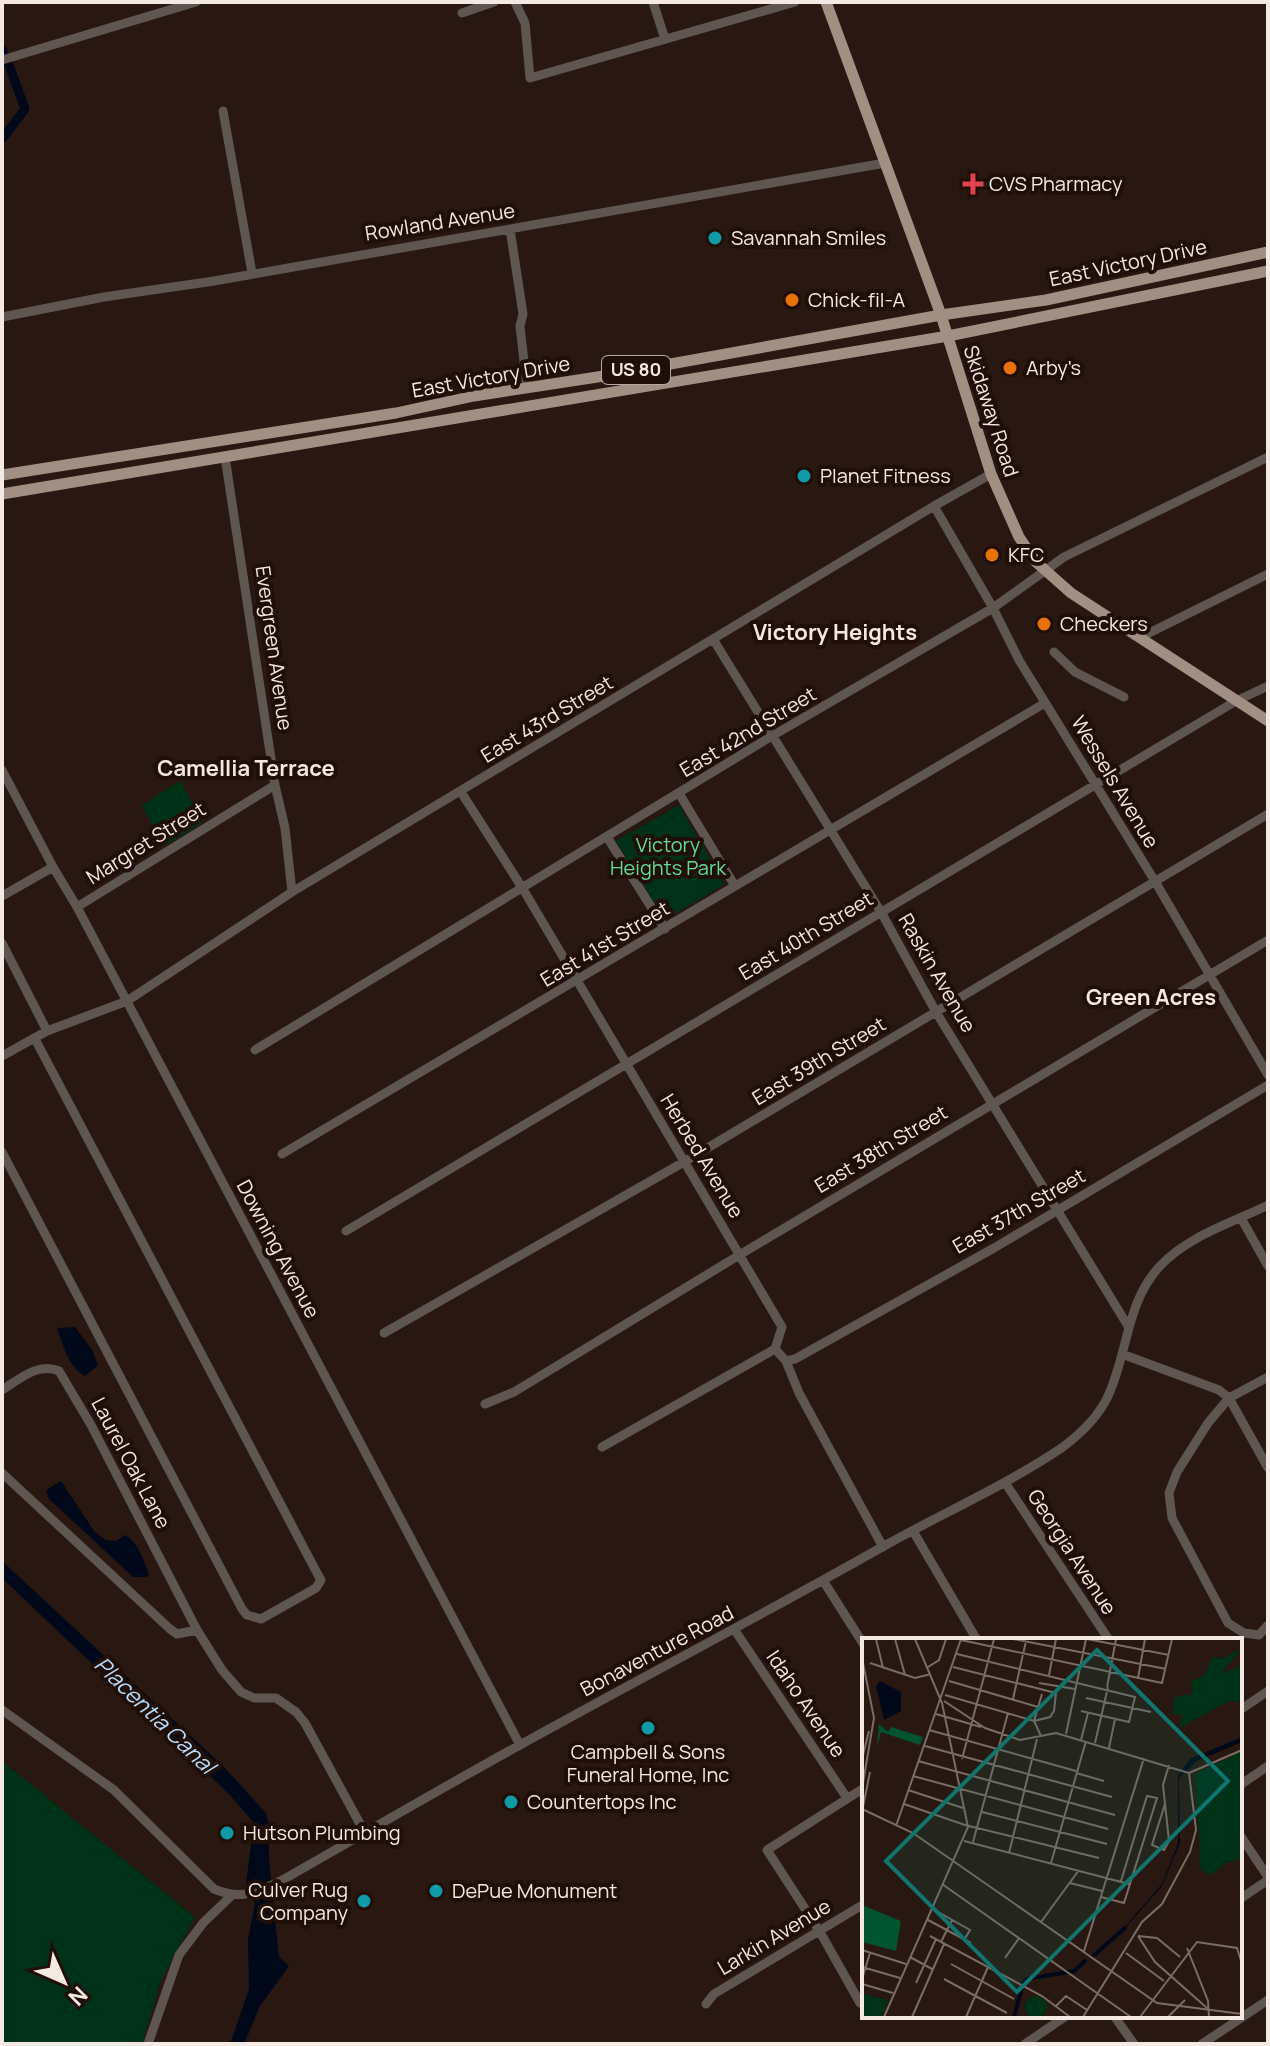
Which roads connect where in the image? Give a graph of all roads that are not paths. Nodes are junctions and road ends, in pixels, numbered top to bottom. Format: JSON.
{"nodes":[{"id":1,"x":196,"y":2,"type":"edge"},
{"id":2,"x":494,"y":2,"type":"edge"},
{"id":3,"x":515,"y":2,"type":"edge"},
{"id":4,"x":653,"y":2,"type":"edge"},
{"id":5,"x":795,"y":2,"type":"edge"},
{"id":6,"x":826,"y":2,"type":"edge"},
{"id":7,"x":462,"y":13,"type":"dead end"},
{"id":8,"x":665,"y":39,"type":"junction"},
{"id":9,"x":2,"y":60,"type":"edge"},
{"id":10,"x":223,"y":111,"type":"dead end"},
{"id":11,"x":885,"y":163,"type":"junction"},
{"id":12,"x":510,"y":229,"type":"junction"},
{"id":13,"x":1268,"y":252,"type":"edge"},
{"id":14,"x":1268,"y":271,"type":"edge"},
{"id":15,"x":252,"y":273,"type":"junction"},
{"id":16,"x":941,"y":315,"type":"junction"},
{"id":17,"x":2,"y":317,"type":"edge"},
{"id":18,"x":948,"y":336,"type":"junction"},
{"id":19,"x":527,"y":388,"type":"junction"},
{"id":20,"x":396,"y":413,"type":"junction"},
{"id":21,"x":399,"y":428,"type":"junction"},
{"id":22,"x":135,"y":454,"type":"junction"},
{"id":23,"x":225,"y":457,"type":"junction"},
{"id":24,"x":1268,"y":457,"type":"edge"},
{"id":25,"x":136,"y":472,"type":"junction"},
{"id":26,"x":991,"y":474,"type":"junction"},
{"id":27,"x":2,"y":475,"type":"edge"},
{"id":28,"x":2,"y":494,"type":"edge"},
{"id":29,"x":934,"y":506,"type":"junction"},
{"id":30,"x":1046,"y":572,"type":"junction"},
{"id":31,"x":1268,"y":574,"type":"edge"},
{"id":32,"x":993,"y":608,"type":"junction"},
{"id":33,"x":1141,"y":637,"type":"junction"},
{"id":34,"x":713,"y":639,"type":"junction"},
{"id":35,"x":1054,"y":652,"type":"dead end"},
{"id":36,"x":1268,"y":686,"type":"edge"},
{"id":37,"x":1124,"y":697,"type":"dead end"},
{"id":38,"x":1236,"y":701,"type":"junction"},
{"id":39,"x":1045,"y":703,"type":"junction"},
{"id":40,"x":1268,"y":721,"type":"edge"},
{"id":41,"x":772,"y":736,"type":"junction"},
{"id":42,"x":2,"y":770,"type":"edge"},
{"id":43,"x":275,"y":785,"type":"junction"},
{"id":44,"x":1097,"y":785,"type":"junction"},
{"id":45,"x":461,"y":792,"type":"junction"},
{"id":46,"x":680,"y":795,"type":"junction"},
{"id":47,"x":1268,"y":814,"type":"edge"},
{"id":48,"x":830,"y":831,"type":"junction"},
{"id":49,"x":607,"y":837,"type":"junction"},
{"id":50,"x":53,"y":867,"type":"junction"},
{"id":51,"x":1156,"y":883,"type":"junction"},
{"id":52,"x":735,"y":886,"type":"junction"},
{"id":53,"x":523,"y":889,"type":"junction"},
{"id":54,"x":292,"y":892,"type":"junction"},
{"id":55,"x":2,"y":896,"type":"edge"},
{"id":56,"x":77,"y":907,"type":"junction"},
{"id":57,"x":881,"y":912,"type":"junction"},
{"id":58,"x":665,"y":929,"type":"junction"},
{"id":59,"x":1268,"y":940,"type":"edge"},
{"id":60,"x":2,"y":943,"type":"edge"},
{"id":61,"x":1208,"y":975,"type":"junction"},
{"id":62,"x":578,"y":981,"type":"junction"},
{"id":63,"x":127,"y":1001,"type":"junction"},
{"id":64,"x":936,"y":1012,"type":"junction"},
{"id":65,"x":47,"y":1031,"type":"junction"},
{"id":66,"x":35,"y":1039,"type":"junction"},
{"id":67,"x":255,"y":1050,"type":"dead end"},
{"id":68,"x":2,"y":1056,"type":"edge"},
{"id":69,"x":625,"y":1064,"type":"junction"},
{"id":70,"x":1268,"y":1075,"type":"edge"},
{"id":71,"x":1268,"y":1085,"type":"edge"},
{"id":72,"x":993,"y":1103,"type":"junction"},
{"id":73,"x":2,"y":1152,"type":"edge"},
{"id":74,"x":282,"y":1154,"type":"dead end"},
{"id":75,"x":684,"y":1162,"type":"junction"},
{"id":76,"x":1268,"y":1205,"type":"edge"},
{"id":77,"x":1058,"y":1210,"type":"junction"},
{"id":78,"x":1241,"y":1218,"type":"junction"},
{"id":79,"x":346,"y":1231,"type":"dead end"},
{"id":80,"x":741,"y":1254,"type":"junction"},
{"id":81,"x":1268,"y":1266,"type":"edge"},
{"id":82,"x":1128,"y":1326,"type":"junction"},
{"id":83,"x":384,"y":1333,"type":"dead end"},
{"id":84,"x":775,"y":1349,"type":"junction"},
{"id":85,"x":1122,"y":1354,"type":"junction"},
{"id":86,"x":786,"y":1361,"type":"junction"},
{"id":87,"x":1268,"y":1377,"type":"edge"},
{"id":88,"x":2,"y":1390,"type":"edge"},
{"id":89,"x":1229,"y":1398,"type":"junction"},
{"id":90,"x":485,"y":1404,"type":"dead end"},
{"id":91,"x":602,"y":1447,"type":"dead end"},
{"id":92,"x":1268,"y":1468,"type":"edge"},
{"id":93,"x":2,"y":1473,"type":"edge"},
{"id":94,"x":1006,"y":1484,"type":"junction"},
{"id":95,"x":913,"y":1531,"type":"junction"},
{"id":96,"x":883,"y":1547,"type":"junction"},
{"id":97,"x":824,"y":1582,"type":"junction"},
{"id":98,"x":1268,"y":1625,"type":"edge"},
{"id":99,"x":734,"y":1629,"type":"junction"},
{"id":100,"x":197,"y":1630,"type":"junction"},
{"id":101,"x":976,"y":1638,"type":"edge"},
{"id":102,"x":1108,"y":1638,"type":"edge"},
{"id":103,"x":862,"y":1642,"type":"edge"},
{"id":104,"x":1268,"y":1691,"type":"edge"},
{"id":105,"x":1242,"y":1709,"type":"edge"},
{"id":106,"x":2,"y":1710,"type":"edge"},
{"id":107,"x":520,"y":1745,"type":"junction"},
{"id":108,"x":1268,"y":1766,"type":"edge"},
{"id":109,"x":1242,"y":1784,"type":"edge"},
{"id":110,"x":862,"y":1789,"type":"edge"},
{"id":111,"x":847,"y":1798,"type":"junction"},
{"id":112,"x":365,"y":1833,"type":"junction"},
{"id":113,"x":1242,"y":1838,"type":"edge"},
{"id":114,"x":1268,"y":1879,"type":"edge"},
{"id":115,"x":231,"y":1896,"type":"junction"},
{"id":116,"x":1242,"y":1898,"type":"edge"},
{"id":117,"x":862,"y":1905,"type":"edge"},
{"id":118,"x":820,"y":1932,"type":"junction"},
{"id":119,"x":1268,"y":2000,"type":"edge"},
{"id":120,"x":862,"y":2003,"type":"edge"},
{"id":121,"x":706,"y":2004,"type":"dead end"},
{"id":122,"x":1242,"y":2017,"type":"edge"},
{"id":123,"x":1063,"y":2018,"type":"edge"},
{"id":124,"x":1115,"y":2018,"type":"edge"},
{"id":125,"x":1241,"y":2018,"type":"edge"},
{"id":126,"x":148,"y":2044,"type":"edge"},
{"id":127,"x":1025,"y":2044,"type":"edge"},
{"id":128,"x":1134,"y":2044,"type":"edge"},
{"id":129,"x":1202,"y":2044,"type":"edge"}],
"edges":[{"from":1,"to":9,"type":"street"},
{"from":2,"to":7,"type":"street"},
{"from":3,"to":8,"type":"street"},
{"from":4,"to":8,"type":"street"},
{"from":5,"to":8,"type":"street"},
{"from":6,"to":11,"type":"main road","name":"Skidaway Road"},
{"from":10,"to":15,"type":"street"},
{"from":11,"to":12,"type":"street","name":"Rowland Avenue"},
{"from":11,"to":16,"type":"main road","name":"Skidaway Road"},
{"from":12,"to":15,"type":"street","name":"Rowland Avenue"},
{"from":12,"to":19,"type":"street"},
{"from":13,"to":16,"type":"main road","name":"East Victory Drive","number":"US 80"},
{"from":14,"to":18,"type":"main road","name":"East Victory Drive","number":"US 80"},
{"from":15,"to":17,"type":"street","name":"Rowland Avenue"},
{"from":16,"to":18,"type":"main road","name":"Skidaway Road"},
{"from":16,"to":19,"type":"main road","name":"East Victory Drive","number":"US 80"},
{"from":18,"to":21,"type":"main road","name":"East Victory Drive","number":"US 80"},
{"from":18,"to":26,"type":"main road","name":"Skidaway Road"},
{"from":19,"to":20,"type":"main road","name":"East Victory Drive","number":"US 80"},
{"from":20,"to":21,"type":"main road"},
{"from":20,"to":22,"type":"main road","name":"East Victory Drive","number":"US 80"},
{"from":21,"to":23,"type":"main road","name":"East Victory Drive","number":"US 80"},
{"from":22,"to":25,"type":"main road"},
{"from":22,"to":27,"type":"main road","name":"East Victory Drive","number":"US 80"},
{"from":23,"to":25,"type":"main road","name":"East Victory Drive","number":"US 80"},
{"from":23,"to":43,"type":"street","name":"Evergreen Avenue"},
{"from":24,"to":30,"type":"street","name":"East 42nd Street"},
{"from":25,"to":28,"type":"main road","name":"East Victory Drive","number":"US 80"},
{"from":26,"to":29,"type":"street","name":"East 43rd Street"},
{"from":26,"to":30,"type":"main road","name":"Skidaway Road"},
{"from":29,"to":32,"type":"street","name":"Wessels Avenue"},
{"from":29,"to":34,"type":"street","name":"East 43rd Street"},
{"from":30,"to":32,"type":"street","name":"East 42nd Street"},
{"from":30,"to":33,"type":"main road","name":"Skidaway Road"},
{"from":31,"to":33,"type":"street"},
{"from":32,"to":39,"type":"street","name":"Wessels Avenue"},
{"from":32,"to":41,"type":"street","name":"East 42nd Street"},
{"from":33,"to":38,"type":"main road","name":"Skidaway Road"},
{"from":34,"to":41,"type":"street","name":"Raskin Avenue"},
{"from":34,"to":45,"type":"street","name":"East 43rd Street"},
{"from":35,"to":37,"type":"street"},
{"from":36,"to":38,"type":"street","name":"East 40th Street"},
{"from":38,"to":40,"type":"main road","name":"Skidaway Road"},
{"from":38,"to":44,"type":"street","name":"East 40th Street"},
{"from":39,"to":44,"type":"street","name":"Wessels Avenue"},
{"from":39,"to":48,"type":"street","name":"East 41st Street"},
{"from":41,"to":46,"type":"street","name":"East 42nd Street"},
{"from":41,"to":48,"type":"street","name":"Raskin Avenue"},
{"from":42,"to":50,"type":"street","name":"Downing Avenue"},
{"from":43,"to":54,"type":"street","name":"Evergreen Avenue"},
{"from":43,"to":56,"type":"street","name":"Margret Street"},
{"from":44,"to":51,"type":"street","name":"Wessels Avenue"},
{"from":44,"to":57,"type":"street","name":"East 40th Street"},
{"from":45,"to":53,"type":"street","name":"Herbed Avenue"},
{"from":45,"to":54,"type":"street","name":"East 43rd Street"},
{"from":46,"to":49,"type":"street","name":"East 42nd Street"},
{"from":46,"to":52,"type":"street"},
{"from":47,"to":51,"type":"street","name":"East 39th Street"},
{"from":48,"to":52,"type":"street","name":"East 41st Street"},
{"from":48,"to":57,"type":"street","name":"Raskin Avenue"},
{"from":49,"to":53,"type":"street","name":"East 42nd Street"},
{"from":49,"to":58,"type":"street"},
{"from":50,"to":55,"type":"street"},
{"from":50,"to":56,"type":"street","name":"Downing Avenue"},
{"from":51,"to":61,"type":"street","name":"Wessels Avenue"},
{"from":51,"to":64,"type":"street","name":"East 39th Street"},
{"from":52,"to":58,"type":"street","name":"East 41st Street"},
{"from":53,"to":62,"type":"street","name":"Herbed Avenue"},
{"from":53,"to":67,"type":"street","name":"East 42nd Street"},
{"from":54,"to":63,"type":"street","name":"East 43rd Street"},
{"from":56,"to":63,"type":"street","name":"Downing Avenue"},
{"from":57,"to":64,"type":"street","name":"Raskin Avenue"},
{"from":57,"to":69,"type":"street","name":"East 40th Street"},
{"from":58,"to":62,"type":"street","name":"East 41st Street"},
{"from":59,"to":61,"type":"street","name":"East 38th Street"},
{"from":60,"to":65,"type":"street"},
{"from":61,"to":70,"type":"street","name":"Wessels Avenue"},
{"from":61,"to":72,"type":"street","name":"East 38th Street"},
{"from":62,"to":69,"type":"street","name":"Herbed Avenue"},
{"from":62,"to":74,"type":"street","name":"East 41st Street"},
{"from":63,"to":65,"type":"street","name":"East 43rd Street"},
{"from":63,"to":107,"type":"street","name":"Downing Avenue"},
{"from":64,"to":72,"type":"street","name":"Raskin Avenue"},
{"from":64,"to":75,"type":"street","name":"East 39th Street"},
{"from":65,"to":66,"type":"street","name":"East 43rd Street"},
{"from":66,"to":68,"type":"street","name":"East 43rd Street"},
{"from":66,"to":73,"type":"street"},
{"from":69,"to":75,"type":"street","name":"Herbed Avenue"},
{"from":69,"to":79,"type":"street","name":"East 40th Street"},
{"from":71,"to":77,"type":"street","name":"East 37th Street"},
{"from":72,"to":77,"type":"street","name":"Raskin Avenue"},
{"from":72,"to":80,"type":"street","name":"East 38th Street"},
{"from":75,"to":80,"type":"street","name":"Herbed Avenue"},
{"from":75,"to":83,"type":"street","name":"East 39th Street"},
{"from":76,"to":78,"type":"street","name":"Bonaventure Road"},
{"from":77,"to":82,"type":"street","name":"Raskin Avenue"},
{"from":77,"to":86,"type":"street","name":"East 37th Street"},
{"from":78,"to":81,"type":"street"},
{"from":78,"to":82,"type":"street","name":"Bonaventure Road"},
{"from":80,"to":84,"type":"street","name":"Herbed Avenue"},
{"from":80,"to":90,"type":"street","name":"East 38th Street"},
{"from":82,"to":85,"type":"street","name":"Bonaventure Road"},
{"from":84,"to":86,"type":"street"},
{"from":84,"to":91,"type":"street"},
{"from":85,"to":89,"type":"street"},
{"from":85,"to":94,"type":"street","name":"Bonaventure Road"},
{"from":86,"to":96,"type":"street"},
{"from":87,"to":89,"type":"street"},
{"from":88,"to":100,"type":"street","name":"Laurel Oak Lane"},
{"from":89,"to":92,"type":"street"},
{"from":89,"to":98,"type":"street"},
{"from":93,"to":100,"type":"street"},
{"from":94,"to":95,"type":"street","name":"Bonaventure Road"},
{"from":94,"to":102,"type":"street","name":"Georgia Avenue"},
{"from":95,"to":96,"type":"street","name":"Bonaventure Road"},
{"from":95,"to":101,"type":"street"},
{"from":96,"to":97,"type":"street","name":"Bonaventure Road"},
{"from":97,"to":99,"type":"street","name":"Bonaventure Road"},
{"from":97,"to":103,"type":"street"},
{"from":99,"to":107,"type":"street","name":"Bonaventure Road"},
{"from":99,"to":111,"type":"street","name":"Idaho Avenue"},
{"from":100,"to":112,"type":"street","name":"Laurel Oak Lane"},
{"from":104,"to":105,"type":"street"},
{"from":106,"to":115,"type":"street"},
{"from":107,"to":112,"type":"street","name":"Bonaventure Road"},
{"from":108,"to":109,"type":"street"},
{"from":110,"to":111,"type":"street"},
{"from":111,"to":118,"type":"street"},
{"from":112,"to":115,"type":"street","name":"Bonaventure Road"},
{"from":113,"to":114,"type":"street"},
{"from":114,"to":116,"type":"street"},
{"from":115,"to":126,"type":"street"},
{"from":117,"to":118,"type":"street","name":"Larkin Avenue"},
{"from":118,"to":120,"type":"street"},
{"from":118,"to":121,"type":"street","name":"Larkin Avenue"},
{"from":119,"to":122,"type":"street"},
{"from":123,"to":127,"type":"street"},
{"from":124,"to":128,"type":"street"},
{"from":125,"to":129,"type":"street"}]}
